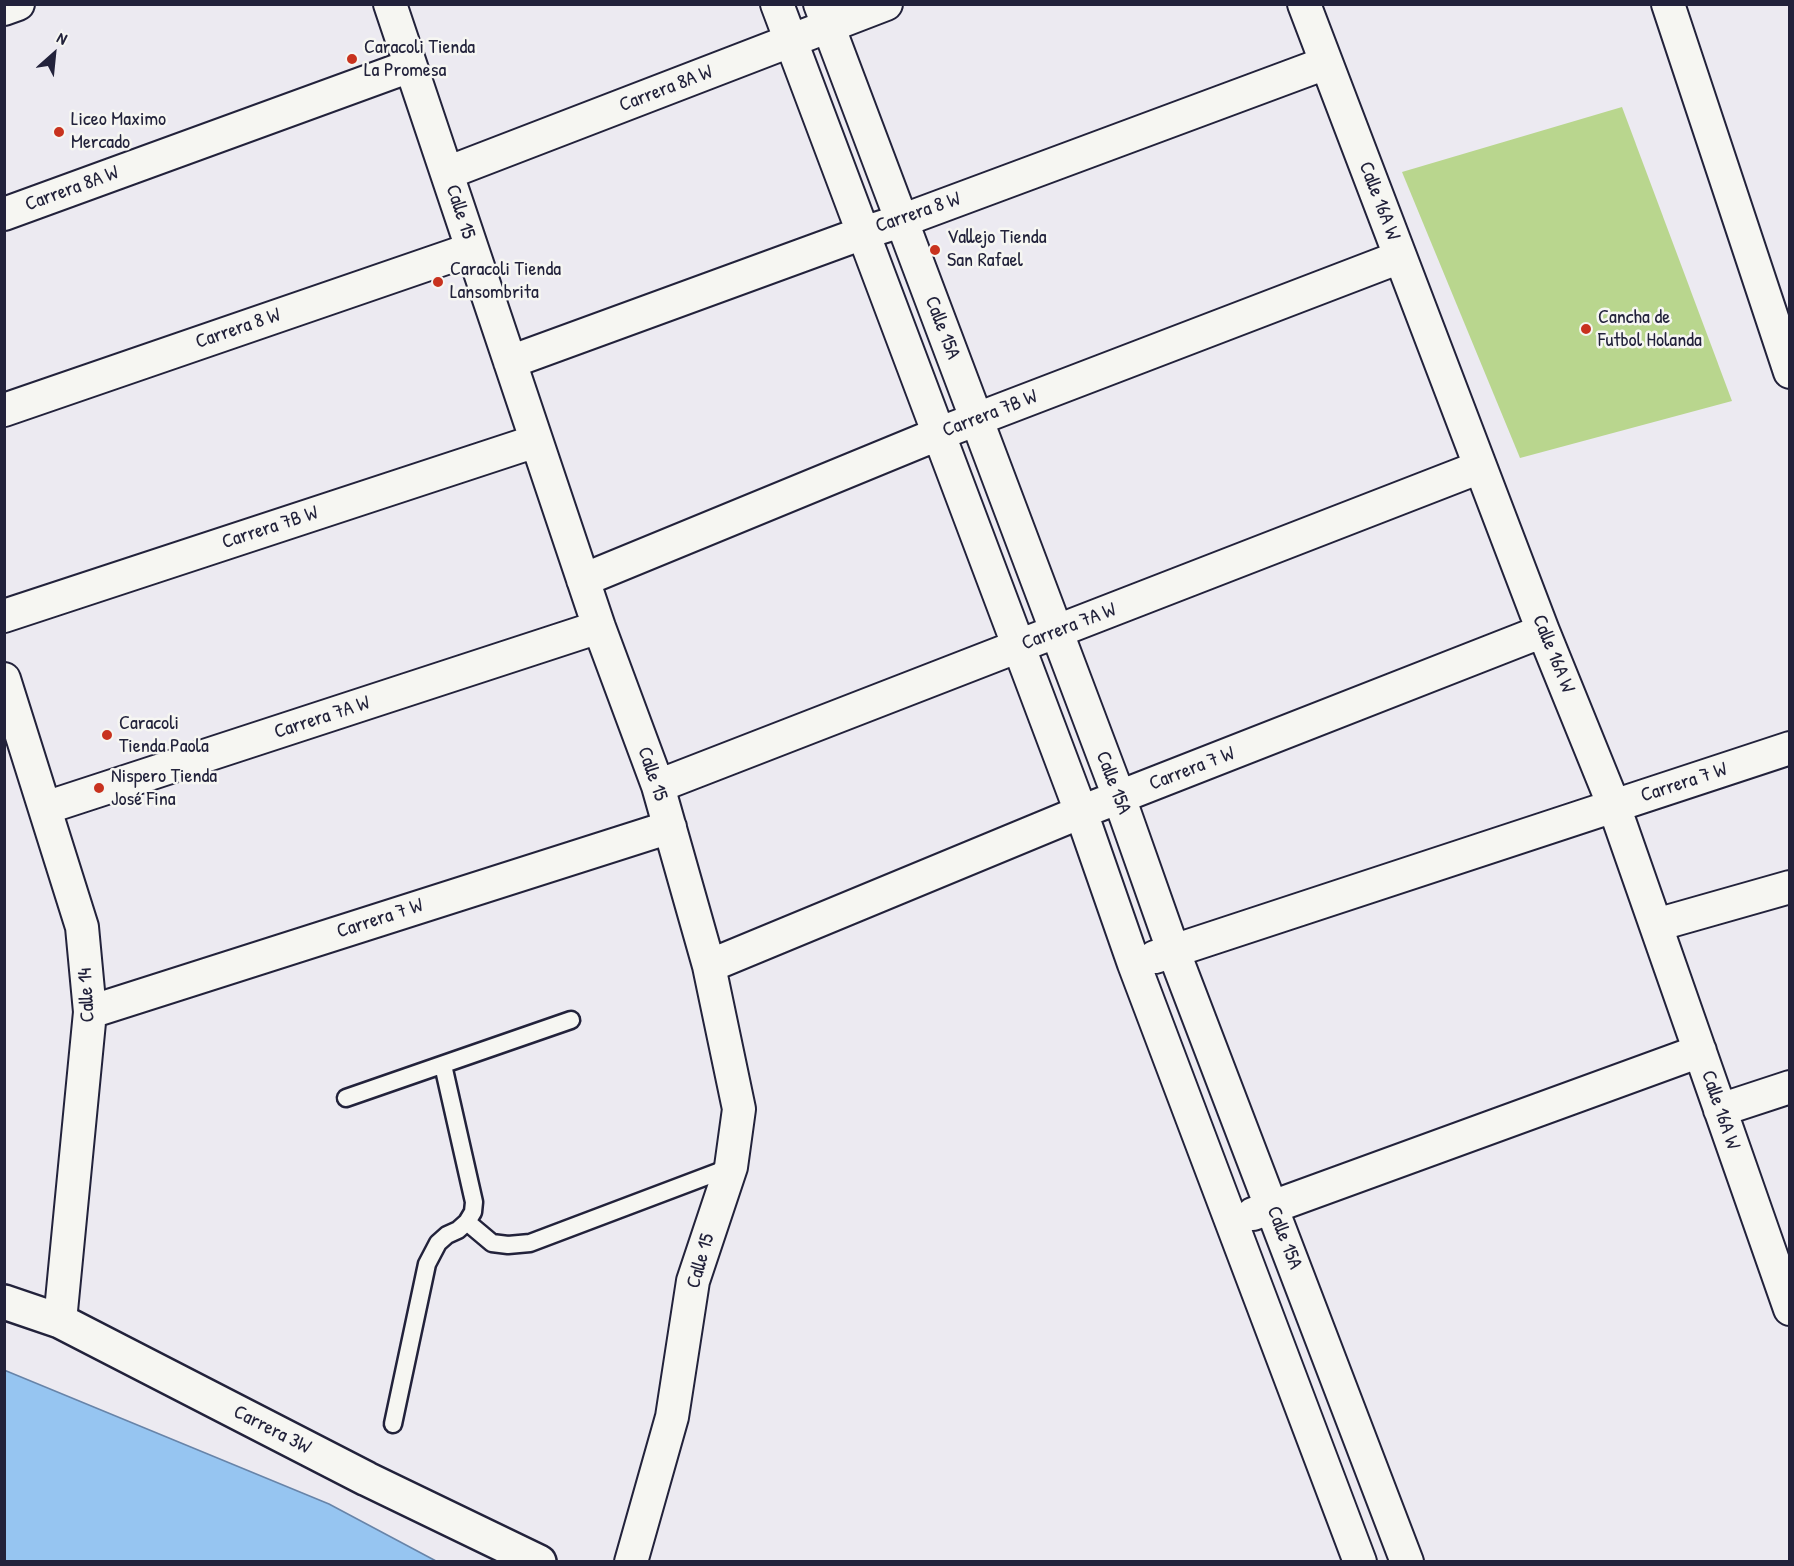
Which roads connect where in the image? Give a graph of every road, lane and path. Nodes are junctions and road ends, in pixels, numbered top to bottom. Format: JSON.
{"nodes":[{"id":1,"x":18,"y":4,"type":"edge"},
{"id":2,"x":390,"y":4,"type":"edge"},
{"id":3,"x":777,"y":4,"type":"edge"},
{"id":4,"x":886,"y":4,"type":"edge"},
{"id":5,"x":1304,"y":4,"type":"edge"},
{"id":6,"x":1668,"y":4,"type":"edge"},
{"id":7,"x":4,"y":9,"type":"edge"},
{"id":8,"x":824,"y":16,"type":"edge"},
{"id":9,"x":791,"y":41,"type":"junction"},
{"id":10,"x":1326,"y":63,"type":"junction"},
{"id":11,"x":410,"y":66,"type":"junction"},
{"id":12,"x":447,"y":173,"type":"junction"},
{"id":13,"x":4,"y":214,"type":"edge"},
{"id":14,"x":901,"y":221,"type":"junction"},
{"id":15,"x":863,"y":233,"type":"junction"},
{"id":16,"x":472,"y":249,"type":"junction"},
{"id":17,"x":1400,"y":257,"type":"junction"},
{"id":18,"x":510,"y":362,"type":"junction"},
{"id":19,"x":1790,"y":372,"type":"edge"},
{"id":20,"x":4,"y":410,"type":"edge"},
{"id":21,"x":976,"y":419,"type":"junction"},
{"id":22,"x":938,"y":434,"type":"junction"},
{"id":23,"x":536,"y":441,"type":"junction"},
{"id":24,"x":1480,"y":467,"type":"junction"},
{"id":25,"x":583,"y":580,"type":"junction"},
{"id":26,"x":4,"y":616,"type":"edge"},
{"id":27,"x":599,"y":627,"type":"junction"},
{"id":28,"x":1543,"y":631,"type":"junction"},
{"id":29,"x":1055,"y":632,"type":"junction"},
{"id":30,"x":1017,"y":647,"type":"junction"},
{"id":31,"x":4,"y":679,"type":"edge"},
{"id":32,"x":1790,"y":748,"type":"edge"},
{"id":33,"x":658,"y":786,"type":"junction"},
{"id":34,"x":1119,"y":797,"type":"junction"},
{"id":35,"x":1614,"y":806,"type":"junction"},
{"id":36,"x":45,"y":808,"type":"junction"},
{"id":37,"x":1080,"y":812,"type":"junction"},
{"id":38,"x":670,"y":827,"type":"junction"},
{"id":39,"x":1790,"y":887,"type":"edge"},
{"id":40,"x":1656,"y":925,"type":"junction"},
{"id":41,"x":1173,"y":950,"type":"junction"},
{"id":42,"x":1134,"y":964,"type":"junction"},
{"id":43,"x":709,"y":966,"type":"junction"},
{"id":44,"x":90,"y":1012,"type":"junction"},
{"id":45,"x":572,"y":1020,"type":"dead end"},
{"id":46,"x":1700,"y":1051,"type":"junction"},
{"id":47,"x":443,"y":1065,"type":"junction"},
{"id":48,"x":1790,"y":1087,"type":"edge"},
{"id":49,"x":346,"y":1098,"type":"dead end"},
{"id":50,"x":1720,"y":1110,"type":"junction"},
{"id":51,"x":731,"y":1167,"type":"junction"},
{"id":52,"x":1272,"y":1207,"type":"junction"},
{"id":53,"x":1232,"y":1221,"type":"junction"},
{"id":54,"x":467,"y":1222,"type":"junction"},
{"id":55,"x":1783,"y":1270,"type":"edge"},
{"id":56,"x":4,"y":1302,"type":"edge"},
{"id":57,"x":1790,"y":1309,"type":"edge"},
{"id":58,"x":60,"y":1321,"type":"junction"},
{"id":59,"x":393,"y":1424,"type":"dead end"},
{"id":60,"x":538,"y":1562,"type":"edge"},
{"id":61,"x":631,"y":1562,"type":"edge"},
{"id":62,"x":1360,"y":1562,"type":"edge"},
{"id":63,"x":1407,"y":1562,"type":"edge"}],
"edges":[{"from":1,"to":7,"type":"street"},
{"from":2,"to":11,"type":"street","name":"Calle 15"},
{"from":3,"to":9,"type":"street","name":"Calle 15A"},
{"from":4,"to":8,"type":"street","name":"Carrera 8A W"},
{"from":5,"to":10,"type":"street","name":"Calle 16A W"},
{"from":6,"to":19,"type":"street"},
{"from":8,"to":9,"type":"street","name":"Carrera 8A W"},
{"from":8,"to":14,"type":"street","name":"Calle 15A"},
{"from":9,"to":12,"type":"street","name":"Carrera 8A W"},
{"from":9,"to":15,"type":"street","name":"Calle 15A"},
{"from":10,"to":14,"type":"street","name":"Carrera 8 W"},
{"from":10,"to":17,"type":"street","name":"Calle 16A W"},
{"from":11,"to":12,"type":"street","name":"Calle 15"},
{"from":11,"to":13,"type":"street","name":"Carrera 8A W"},
{"from":12,"to":16,"type":"street","name":"Calle 15"},
{"from":14,"to":15,"type":"street","name":"Carrera 8 W"},
{"from":14,"to":21,"type":"street","name":"Calle 15A"},
{"from":15,"to":18,"type":"street","name":"Carrera 8 W"},
{"from":15,"to":22,"type":"street","name":"Calle 15A"},
{"from":16,"to":18,"type":"street","name":"Calle 15"},
{"from":16,"to":20,"type":"street","name":"Carrera 8 W"},
{"from":17,"to":21,"type":"street","name":"Carrera 7B W"},
{"from":17,"to":24,"type":"street","name":"Calle 16A W"},
{"from":18,"to":23,"type":"street","name":"Calle 15"},
{"from":21,"to":22,"type":"street","name":"Carrera 7B W"},
{"from":21,"to":29,"type":"street","name":"Calle 15A"},
{"from":22,"to":25,"type":"street","name":"Carrera 7B W"},
{"from":22,"to":30,"type":"street","name":"Calle 15A"},
{"from":23,"to":25,"type":"street","name":"Calle 15"},
{"from":23,"to":26,"type":"street","name":"Carrera 7B W"},
{"from":24,"to":28,"type":"street","name":"Calle 16A W"},
{"from":24,"to":29,"type":"street","name":"Carrera 7A W"},
{"from":25,"to":27,"type":"street","name":"Calle 15"},
{"from":27,"to":33,"type":"street","name":"Calle 15"},
{"from":27,"to":36,"type":"street","name":"Carrera 7A W"},
{"from":28,"to":34,"type":"street","name":"Carrera 7 W"},
{"from":28,"to":35,"type":"street","name":"Calle 16A W"},
{"from":29,"to":30,"type":"street","name":"Carrera 7A W"},
{"from":29,"to":34,"type":"street","name":"Calle 15A"},
{"from":30,"to":33,"type":"street","name":"Carrera 7A W"},
{"from":30,"to":37,"type":"street","name":"Calle 15A"},
{"from":31,"to":36,"type":"street","name":"Calle 14"},
{"from":32,"to":35,"type":"street","name":"Carrera 7 W"},
{"from":33,"to":38,"type":"street","name":"Calle 15"},
{"from":34,"to":37,"type":"street","name":"Carrera 7 W"},
{"from":34,"to":41,"type":"street","name":"Calle 15A"},
{"from":35,"to":40,"type":"street","name":"Calle 16A W"},
{"from":35,"to":41,"type":"street","name":"Carrera 7 W"},
{"from":36,"to":44,"type":"street","name":"Calle 14"},
{"from":37,"to":42,"type":"street","name":"Calle 15A"},
{"from":37,"to":43,"type":"street","name":"Carrera 7 W"},
{"from":38,"to":43,"type":"street","name":"Calle 15"},
{"from":38,"to":44,"type":"street","name":"Carrera 7 W"},
{"from":39,"to":40,"type":"street"},
{"from":40,"to":46,"type":"street","name":"Calle 16A W"},
{"from":41,"to":42,"type":"street","name":"Carrera 7 W"},
{"from":41,"to":52,"type":"street","name":"Calle 15A"},
{"from":42,"to":53,"type":"street","name":"Calle 15A"},
{"from":43,"to":51,"type":"street","name":"Calle 15"},
{"from":44,"to":58,"type":"street","name":"Calle 14"},
{"from":45,"to":47,"type":"lane"},
{"from":46,"to":50,"type":"street","name":"Calle 16A W"},
{"from":46,"to":52,"type":"street"},
{"from":47,"to":49,"type":"lane"},
{"from":47,"to":54,"type":"lane"},
{"from":48,"to":50,"type":"street"},
{"from":50,"to":55,"type":"street","name":"Calle 16A W"},
{"from":51,"to":54,"type":"lane"},
{"from":51,"to":61,"type":"street","name":"Calle 15"},
{"from":52,"to":53,"type":"street"},
{"from":52,"to":63,"type":"street","name":"Calle 15A"},
{"from":53,"to":62,"type":"street","name":"Calle 15A"},
{"from":54,"to":59,"type":"lane"},
{"from":55,"to":57,"type":"street","name":"Calle 16A W"},
{"from":56,"to":58,"type":"street","name":"Carrera 3W"},
{"from":58,"to":60,"type":"street","name":"Carrera 3W"}]}
